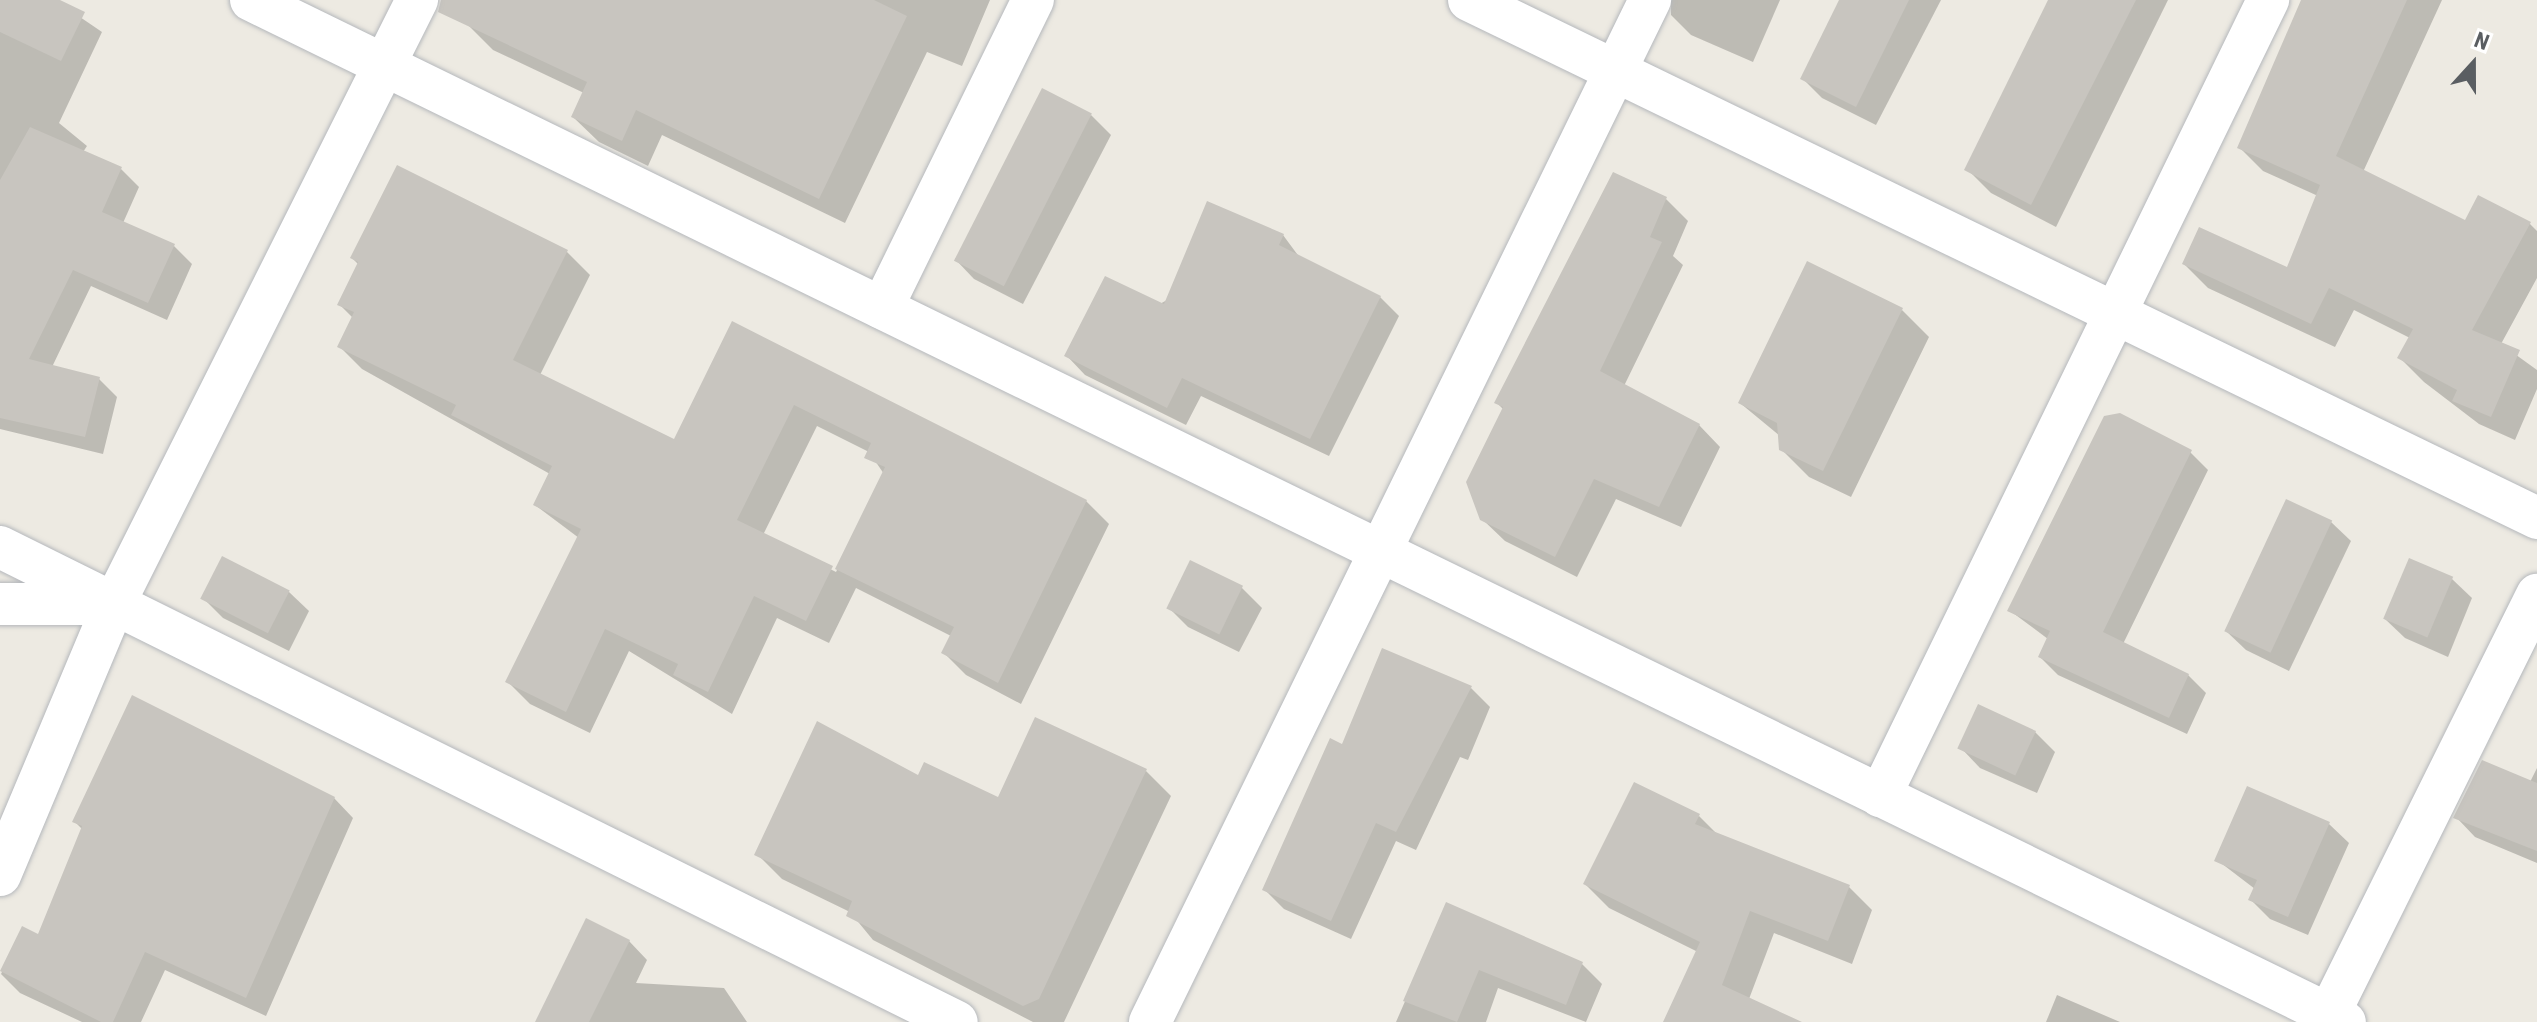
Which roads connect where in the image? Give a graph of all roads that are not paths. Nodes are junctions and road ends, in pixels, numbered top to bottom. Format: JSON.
{"nodes":[{"id":1,"x":251,"y":0,"type":"edge"},
{"id":2,"x":417,"y":0,"type":"edge"},
{"id":3,"x":1033,"y":0,"type":"edge"},
{"id":4,"x":1469,"y":0,"type":"edge"},
{"id":5,"x":1650,"y":0,"type":"edge"},
{"id":6,"x":2268,"y":0,"type":"edge"},
{"id":7,"x":384,"y":65,"type":"junction"},
{"id":8,"x":1616,"y":71,"type":"junction"},
{"id":9,"x":882,"y":308,"type":"junction"},
{"id":10,"x":2116,"y":313,"type":"junction"},
{"id":11,"x":2537,"y":518,"type":"edge"},
{"id":12,"x":0,"y":547,"type":"edge"},
{"id":13,"x":1381,"y":551,"type":"junction"},
{"id":14,"x":2537,"y":595,"type":"edge"},
{"id":15,"x":0,"y":604,"type":"edge"},
{"id":16,"x":114,"y":604,"type":"junction"},
{"id":17,"x":1880,"y":796,"type":"junction"},
{"id":18,"x":0,"y":875,"type":"edge"},
{"id":19,"x":2333,"y":1019,"type":"edge"},
{"id":20,"x":957,"y":1022,"type":"edge"},
{"id":21,"x":1150,"y":1022,"type":"edge"}],
"edges":[{"from":1,"to":7,"type":"street"},
{"from":2,"to":7,"type":"street"},
{"from":3,"to":9,"type":"street"},
{"from":4,"to":8,"type":"street"},
{"from":5,"to":8,"type":"street"},
{"from":6,"to":10,"type":"street"},
{"from":7,"to":9,"type":"street"},
{"from":7,"to":16,"type":"street"},
{"from":8,"to":10,"type":"street"},
{"from":8,"to":13,"type":"street"},
{"from":9,"to":13,"type":"street"},
{"from":10,"to":11,"type":"street"},
{"from":10,"to":17,"type":"street"},
{"from":12,"to":16,"type":"street"},
{"from":13,"to":17,"type":"street"},
{"from":13,"to":21,"type":"street"},
{"from":14,"to":19,"type":"street"},
{"from":15,"to":16,"type":"street"},
{"from":16,"to":18,"type":"street"},
{"from":16,"to":20,"type":"street"},
{"from":17,"to":19,"type":"street"}]}
